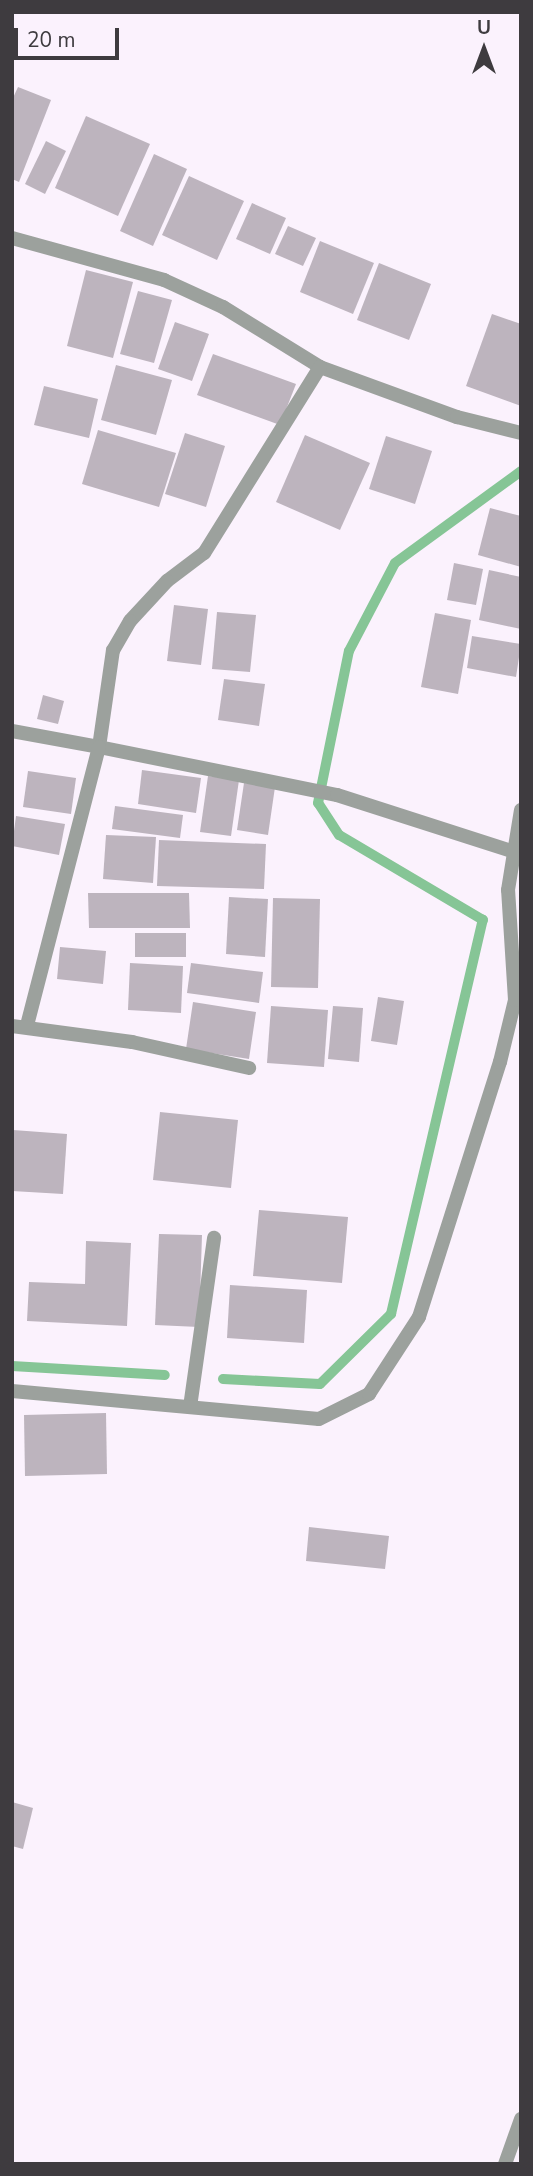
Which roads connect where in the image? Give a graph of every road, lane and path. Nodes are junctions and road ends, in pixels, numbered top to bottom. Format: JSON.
{"nodes":[{"id":1,"x":12,"y":238,"type":"edge"},
{"id":2,"x":320,"y":368,"type":"junction"},
{"id":3,"x":521,"y":433,"type":"edge"},
{"id":4,"x":12,"y":731,"type":"edge"},
{"id":5,"x":99,"y":747,"type":"junction"},
{"id":6,"x":521,"y":810,"type":"edge"},
{"id":7,"x":511,"y":851,"type":"junction"},
{"id":8,"x":20,"y":1026,"type":"edge"},
{"id":9,"x":249,"y":1068,"type":"dead end"},
{"id":10,"x":214,"y":1238,"type":"dead end"},
{"id":11,"x":12,"y":1391,"type":"edge"},
{"id":12,"x":190,"y":1407,"type":"junction"},
{"id":13,"x":521,"y":2119,"type":"edge"},
{"id":14,"x":505,"y":2164,"type":"edge"}],
"edges":[{"from":1,"to":2,"type":"street"},
{"from":2,"to":3,"type":"street"},
{"from":2,"to":5,"type":"street"},
{"from":4,"to":5,"type":"street"},
{"from":5,"to":7,"type":"street"},
{"from":5,"to":8,"type":"street"},
{"from":6,"to":7,"type":"street"},
{"from":7,"to":12,"type":"street"},
{"from":8,"to":9,"type":"street"},
{"from":10,"to":12,"type":"street"},
{"from":11,"to":12,"type":"street"},
{"from":13,"to":14,"type":"street"}]}
